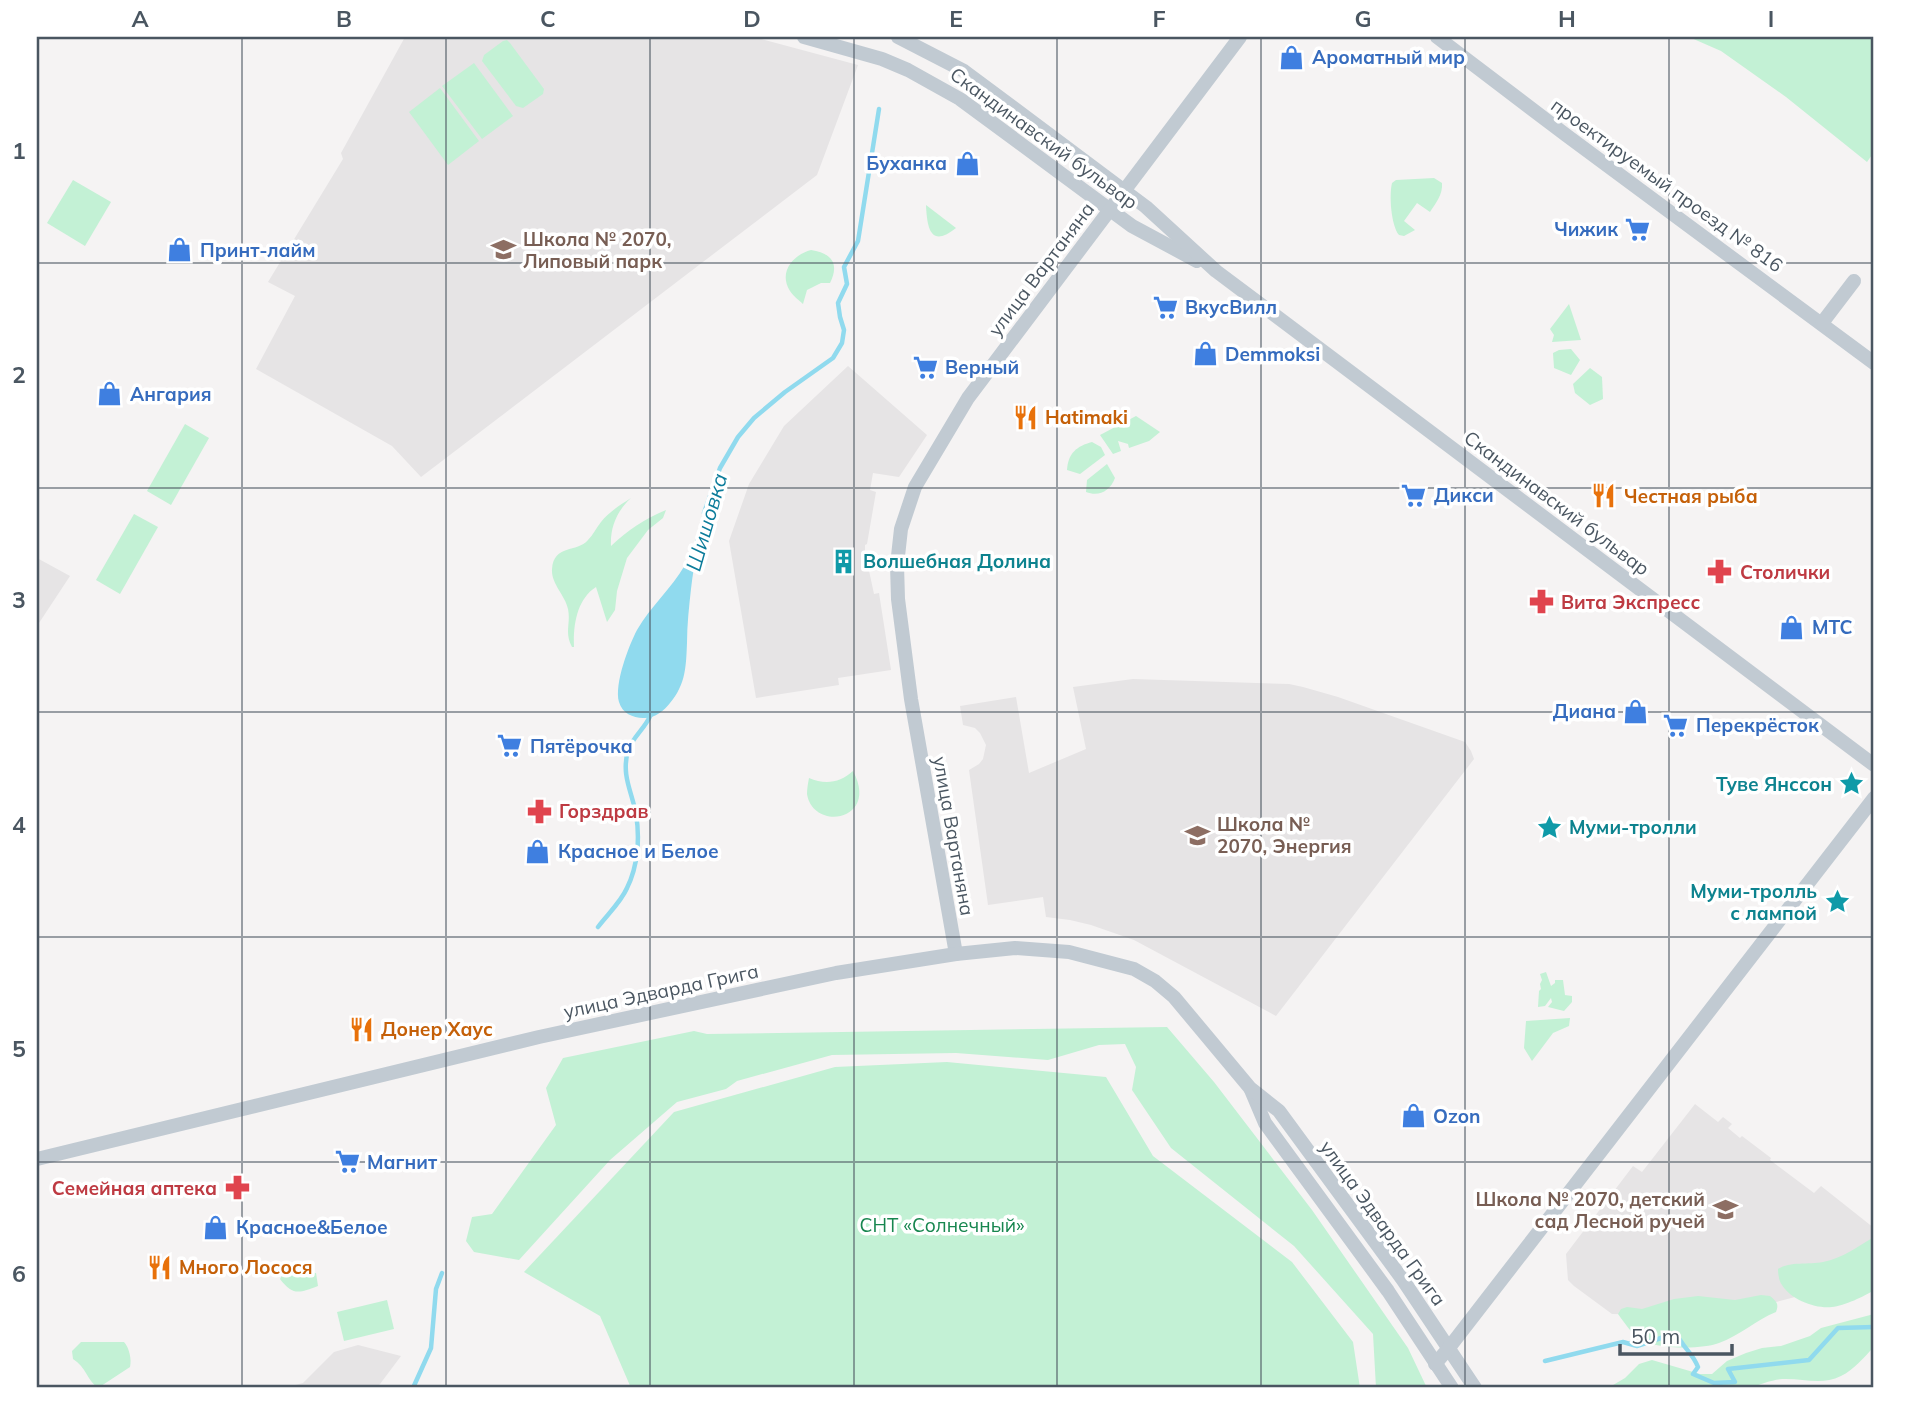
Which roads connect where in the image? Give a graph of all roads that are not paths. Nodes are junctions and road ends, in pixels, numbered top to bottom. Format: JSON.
{"nodes":[{"id":1,"x":804,"y":37,"type":"edge"},
{"id":2,"x":898,"y":37,"type":"edge"},
{"id":3,"x":1240,"y":37,"type":"edge"},
{"id":4,"x":1437,"y":37,"type":"edge"},
{"id":5,"x":1124,"y":191,"type":"junction"},
{"id":6,"x":1110,"y":209,"type":"junction"},
{"id":7,"x":1216,"y":271,"type":"junction"},
{"id":8,"x":1854,"y":281,"type":"dead end"},
{"id":9,"x":1822,"y":323,"type":"junction"},
{"id":10,"x":1874,"y":363,"type":"edge"},
{"id":11,"x":1874,"y":765,"type":"edge"},
{"id":12,"x":1874,"y":798,"type":"edge"},
{"id":13,"x":956,"y":954,"type":"junction"},
{"id":14,"x":1250,"y":1088,"type":"junction"},
{"id":15,"x":37,"y":1160,"type":"edge"},
{"id":16,"x":1448,"y":1349,"type":"junction"},
{"id":17,"x":1435,"y":1364,"type":"junction"},
{"id":18,"x":1452,"y":1388,"type":"edge"},
{"id":19,"x":1475,"y":1388,"type":"edge"}],
"edges":[{"from":1,"to":6,"type":"street","name":"Скандинавский бульвар"},
{"from":2,"to":5,"type":"street","name":"Скандинавский бульвар"},
{"from":3,"to":5,"type":"street","name":"улица Вартаняна"},
{"from":4,"to":9,"type":"street","name":"проектируемый проезд № 816"},
{"from":5,"to":6,"type":"street","name":"улица Вартаняна"},
{"from":5,"to":7,"type":"street","name":"Скандинавский бульвар"},
{"from":6,"to":7,"type":"street","name":"Скандинавский бульвар"},
{"from":6,"to":13,"type":"street","name":"улица Вартаняна"},
{"from":7,"to":11,"type":"street","name":"Скандинавский бульвар"},
{"from":8,"to":9,"type":"street"},
{"from":9,"to":10,"type":"street","name":"проектируемый проезд № 816"},
{"from":12,"to":16,"type":"street"},
{"from":13,"to":14,"type":"street","name":"улица Эдварда Грига"},
{"from":13,"to":15,"type":"street","name":"улица Эдварда Грига"},
{"from":14,"to":16,"type":"street","name":"улица Эдварда Грига"},
{"from":14,"to":17,"type":"street","name":"улица Эдварда Грига"},
{"from":16,"to":17,"type":"street"},
{"from":16,"to":19,"type":"street","name":"улица Эдварда Грига"},
{"from":17,"to":18,"type":"street","name":"улица Эдварда Грига"}]}
